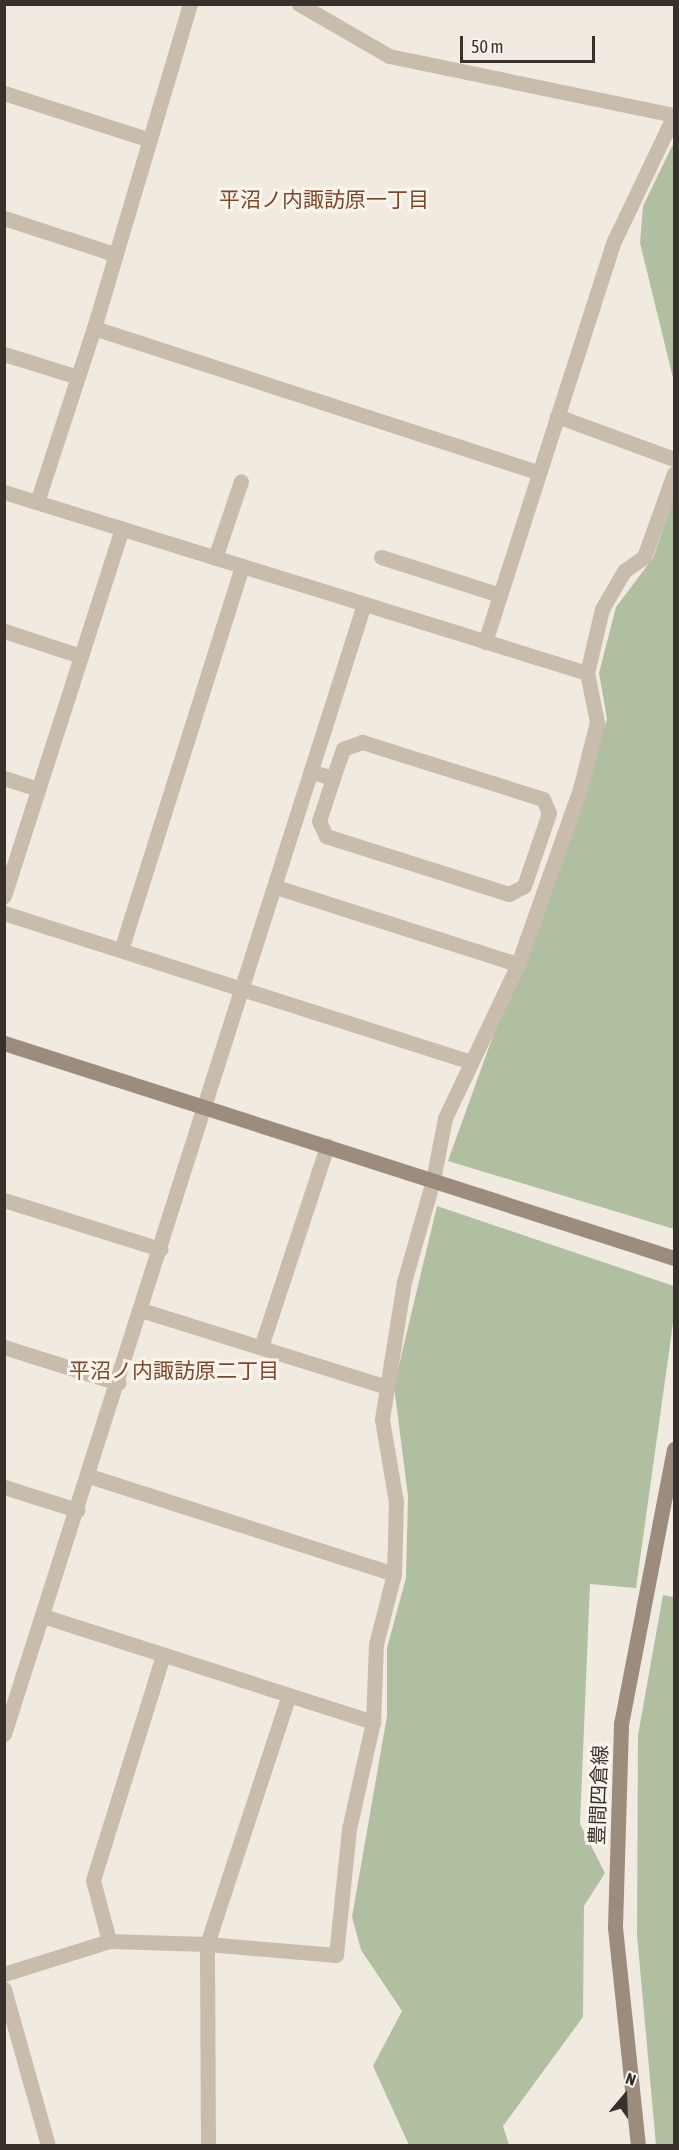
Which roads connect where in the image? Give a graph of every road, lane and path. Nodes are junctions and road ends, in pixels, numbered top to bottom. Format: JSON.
{"nodes":[{"id":1,"x":190,"y":4,"type":"edge"},
{"id":2,"x":299,"y":4,"type":"edge"},
{"id":3,"x":4,"y":93,"type":"edge"},
{"id":4,"x":674,"y":115,"type":"edge"},
{"id":5,"x":150,"y":140,"type":"junction"},
{"id":6,"x":4,"y":218,"type":"edge"},
{"id":7,"x":114,"y":254,"type":"junction"},
{"id":8,"x":94,"y":328,"type":"junction"},
{"id":9,"x":4,"y":354,"type":"edge"},
{"id":10,"x":78,"y":377,"type":"junction"},
{"id":11,"x":557,"y":416,"type":"junction"},
{"id":12,"x":675,"y":459,"type":"edge"},
{"id":13,"x":538,"y":472,"type":"junction"},
{"id":14,"x":675,"y":473,"type":"edge"},
{"id":15,"x":241,"y":481,"type":"dead end"},
{"id":16,"x":4,"y":492,"type":"edge"},
{"id":17,"x":37,"y":502,"type":"junction"},
{"id":18,"x":122,"y":528,"type":"junction"},
{"id":19,"x":381,"y":557,"type":"dead end"},
{"id":20,"x":215,"y":558,"type":"junction"},
{"id":21,"x":242,"y":566,"type":"junction"},
{"id":22,"x":500,"y":595,"type":"junction"},
{"id":23,"x":364,"y":604,"type":"junction"},
{"id":24,"x":4,"y":632,"type":"edge"},
{"id":25,"x":485,"y":642,"type":"junction"},
{"id":26,"x":81,"y":656,"type":"junction"},
{"id":27,"x":587,"y":674,"type":"junction"},
{"id":28,"x":312,"y":772,"type":"junction"},
{"id":29,"x":4,"y":778,"type":"edge"},
{"id":30,"x":333,"y":778,"type":"junction"},
{"id":31,"x":38,"y":789,"type":"junction"},
{"id":32,"x":276,"y":887,"type":"junction"},
{"id":33,"x":4,"y":896,"type":"edge"},
{"id":34,"x":4,"y":913,"type":"edge"},
{"id":35,"x":121,"y":950,"type":"junction"},
{"id":36,"x":518,"y":964,"type":"junction"},
{"id":37,"x":243,"y":989,"type":"junction"},
{"id":38,"x":4,"y":1043,"type":"edge"},
{"id":39,"x":471,"y":1062,"type":"junction"},
{"id":40,"x":205,"y":1107,"type":"junction"},
{"id":41,"x":327,"y":1146,"type":"junction"},
{"id":42,"x":433,"y":1180,"type":"junction"},
{"id":43,"x":4,"y":1200,"type":"edge"},
{"id":44,"x":159,"y":1249,"type":"junction"},
{"id":45,"x":675,"y":1258,"type":"edge"},
{"id":46,"x":141,"y":1310,"type":"junction"},
{"id":47,"x":4,"y":1347,"type":"edge"},
{"id":48,"x":261,"y":1347,"type":"junction"},
{"id":49,"x":118,"y":1383,"type":"junction"},
{"id":50,"x":387,"y":1387,"type":"junction"},
{"id":51,"x":675,"y":1449,"type":"edge"},
{"id":52,"x":89,"y":1476,"type":"junction"},
{"id":53,"x":4,"y":1486,"type":"edge"},
{"id":54,"x":77,"y":1510,"type":"junction"},
{"id":55,"x":394,"y":1574,"type":"junction"},
{"id":56,"x":43,"y":1616,"type":"junction"},
{"id":57,"x":163,"y":1654,"type":"junction"},
{"id":58,"x":289,"y":1695,"type":"junction"},
{"id":59,"x":373,"y":1722,"type":"junction"},
{"id":60,"x":4,"y":1734,"type":"edge"},
{"id":61,"x":109,"y":1941,"type":"junction"},
{"id":62,"x":207,"y":1944,"type":"junction"},
{"id":63,"x":4,"y":1974,"type":"edge"},
{"id":64,"x":6,"y":1997,"type":"edge"},
{"id":65,"x":48,"y":2145,"type":"edge"},
{"id":66,"x":208,"y":2145,"type":"edge"},
{"id":67,"x":638,"y":2145,"type":"edge"}],
"edges":[{"from":1,"to":5,"type":"street"},
{"from":2,"to":4,"type":"street"},
{"from":3,"to":5,"type":"street"},
{"from":4,"to":11,"type":"street"},
{"from":5,"to":7,"type":"street"},
{"from":6,"to":7,"type":"street"},
{"from":7,"to":8,"type":"street"},
{"from":8,"to":10,"type":"street"},
{"from":8,"to":13,"type":"street"},
{"from":9,"to":10,"type":"street"},
{"from":10,"to":17,"type":"street"},
{"from":11,"to":12,"type":"street"},
{"from":11,"to":13,"type":"street"},
{"from":13,"to":22,"type":"street"},
{"from":14,"to":27,"type":"street"},
{"from":15,"to":20,"type":"street"},
{"from":16,"to":17,"type":"street"},
{"from":17,"to":18,"type":"street"},
{"from":18,"to":20,"type":"street"},
{"from":18,"to":26,"type":"street"},
{"from":19,"to":22,"type":"street"},
{"from":20,"to":21,"type":"street"},
{"from":21,"to":23,"type":"street"},
{"from":21,"to":35,"type":"street"},
{"from":22,"to":25,"type":"street"},
{"from":23,"to":25,"type":"street"},
{"from":23,"to":28,"type":"street"},
{"from":24,"to":26,"type":"street"},
{"from":25,"to":27,"type":"street"},
{"from":26,"to":31,"type":"street"},
{"from":27,"to":36,"type":"street"},
{"from":28,"to":30,"type":"street"},
{"from":28,"to":32,"type":"street"},
{"from":29,"to":31,"type":"street"},
{"from":30,"to":30,"type":"street"},
{"from":31,"to":33,"type":"street"},
{"from":32,"to":36,"type":"street"},
{"from":32,"to":37,"type":"street"},
{"from":34,"to":35,"type":"street"},
{"from":35,"to":37,"type":"street"},
{"from":36,"to":39,"type":"street"},
{"from":37,"to":39,"type":"street"},
{"from":37,"to":40,"type":"street"},
{"from":38,"to":40,"type":"street"},
{"from":39,"to":42,"type":"street"},
{"from":40,"to":41,"type":"street"},
{"from":40,"to":44,"type":"street"},
{"from":41,"to":42,"type":"street"},
{"from":41,"to":48,"type":"street"},
{"from":42,"to":45,"type":"street"},
{"from":42,"to":50,"type":"street"},
{"from":43,"to":44,"type":"street"},
{"from":44,"to":46,"type":"street"},
{"from":46,"to":48,"type":"street"},
{"from":46,"to":49,"type":"street"},
{"from":47,"to":49,"type":"street"},
{"from":48,"to":50,"type":"street"},
{"from":49,"to":52,"type":"street"},
{"from":50,"to":55,"type":"street"},
{"from":51,"to":67,"type":"street","name":"豊間四倉線"},
{"from":52,"to":54,"type":"street"},
{"from":52,"to":55,"type":"street"},
{"from":53,"to":54,"type":"street"},
{"from":54,"to":56,"type":"street"},
{"from":55,"to":59,"type":"street"},
{"from":56,"to":57,"type":"street"},
{"from":56,"to":60,"type":"street"},
{"from":57,"to":58,"type":"street"},
{"from":57,"to":61,"type":"street"},
{"from":58,"to":59,"type":"street"},
{"from":58,"to":62,"type":"street"},
{"from":59,"to":62,"type":"street"},
{"from":61,"to":62,"type":"street"},
{"from":61,"to":63,"type":"street"},
{"from":62,"to":66,"type":"street"},
{"from":64,"to":65,"type":"street"}]}
